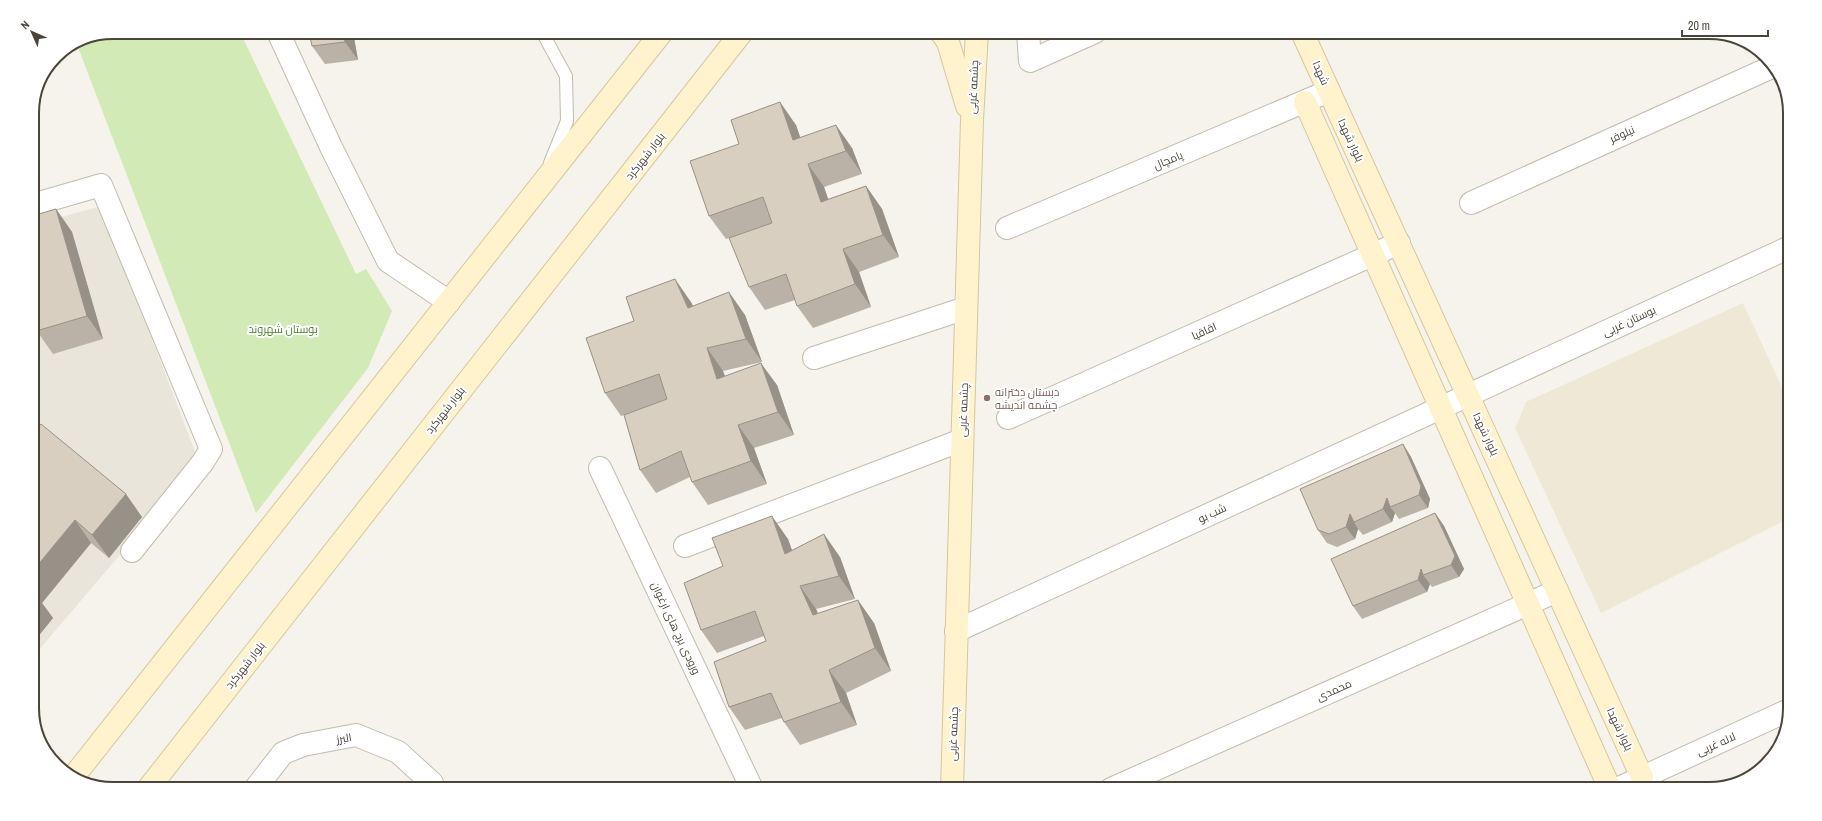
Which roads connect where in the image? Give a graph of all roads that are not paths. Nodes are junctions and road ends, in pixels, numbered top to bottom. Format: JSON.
{"nodes":[{"id":1,"x":281,"y":39,"type":"edge"},
{"id":2,"x":546,"y":39,"type":"edge"},
{"id":3,"x":656,"y":39,"type":"edge"},
{"id":4,"x":737,"y":39,"type":"edge"},
{"id":5,"x":946,"y":39,"type":"edge"},
{"id":6,"x":976,"y":39,"type":"edge"},
{"id":7,"x":1028,"y":39,"type":"edge"},
{"id":8,"x":1079,"y":39,"type":"edge"},
{"id":9,"x":1305,"y":39,"type":"edge"},
{"id":10,"x":1768,"y":69,"type":"edge"},
{"id":11,"x":1329,"y":91,"type":"junction"},
{"id":12,"x":1305,"y":102,"type":"junction"},
{"id":13,"x":972,"y":120,"type":"junction"},
{"id":14,"x":542,"y":184,"type":"junction"},
{"id":15,"x":1471,"y":202,"type":"dead end"},
{"id":16,"x":39,"y":203,"type":"edge"},
{"id":17,"x":1007,"y":228,"type":"dead end"},
{"id":18,"x":1399,"y":243,"type":"junction"},
{"id":19,"x":1783,"y":250,"type":"edge"},
{"id":20,"x":1373,"y":254,"type":"junction"},
{"id":21,"x":449,"y":302,"type":"junction"},
{"id":22,"x":966,"y":308,"type":"junction"},
{"id":23,"x":814,"y":358,"type":"dead end"},
{"id":24,"x":1468,"y":396,"type":"junction"},
{"id":25,"x":1441,"y":408,"type":"junction"},
{"id":26,"x":1008,"y":418,"type":"dead end"},
{"id":27,"x":962,"y":440,"type":"junction"},
{"id":28,"x":600,"y":468,"type":"dead end"},
{"id":29,"x":686,"y":546,"type":"dead end"},
{"id":30,"x":132,"y":551,"type":"dead end"},
{"id":31,"x":1557,"y":591,"type":"junction"},
{"id":32,"x":1528,"y":604,"type":"junction"},
{"id":33,"x":956,"y":631,"type":"junction"},
{"id":34,"x":1783,"y":713,"type":"edge"},
{"id":35,"x":77,"y":772,"type":"edge"},
{"id":36,"x":1642,"y":777,"type":"junction"},
{"id":37,"x":153,"y":782,"type":"edge"},
{"id":38,"x":260,"y":782,"type":"edge"},
{"id":39,"x":430,"y":782,"type":"edge"},
{"id":40,"x":749,"y":782,"type":"edge"},
{"id":41,"x":952,"y":782,"type":"edge"},
{"id":42,"x":1127,"y":782,"type":"edge"},
{"id":43,"x":1607,"y":782,"type":"edge"},
{"id":44,"x":1632,"y":782,"type":"edge"}],
"edges":[{"from":1,"to":21,"type":"street"},
{"from":2,"to":14,"type":"lane"},
{"from":3,"to":14,"type":"street"},
{"from":4,"to":37,"type":"street","name":"بلوار شهرکرد"},
{"from":5,"to":13,"type":"street"},
{"from":6,"to":13,"type":"street","name":"چشمه غربی"},
{"from":7,"to":8,"type":"street"},
{"from":9,"to":11,"type":"street","name":"شهدا"},
{"from":10,"to":15,"type":"street","name":"نیلوفر"},
{"from":11,"to":12,"type":"street","name":"پامچال"},
{"from":11,"to":18,"type":"street","name":"بلوار شهدا"},
{"from":12,"to":17,"type":"street","name":"پامچال"},
{"from":12,"to":20,"type":"street"},
{"from":13,"to":22,"type":"street","name":"چشمه غربی"},
{"from":14,"to":21,"type":"street"},
{"from":16,"to":30,"type":"street"},
{"from":18,"to":20,"type":"street","name":"اقاقیا"},
{"from":18,"to":24,"type":"street","name":"بلوار شهدا"},
{"from":19,"to":24,"type":"street","name":"بوستان غربی"},
{"from":20,"to":25,"type":"street"},
{"from":20,"to":26,"type":"street","name":"اقاقیا"},
{"from":21,"to":35,"type":"street"},
{"from":22,"to":23,"type":"street"},
{"from":22,"to":27,"type":"street","name":"چشمه غربی"},
{"from":24,"to":25,"type":"street","name":"شب بو"},
{"from":24,"to":31,"type":"street","name":"بلوار شهدا"},
{"from":25,"to":32,"type":"street"},
{"from":25,"to":33,"type":"street","name":"شب بو"},
{"from":27,"to":29,"type":"street"},
{"from":27,"to":33,"type":"street","name":"چشمه غربی"},
{"from":28,"to":40,"type":"street","name":"ورودی برج های ارغوان"},
{"from":31,"to":32,"type":"street","name":"محمدی"},
{"from":31,"to":36,"type":"street","name":"بلوار شهدا"},
{"from":32,"to":42,"type":"street","name":"محمدی"},
{"from":32,"to":43,"type":"street"},
{"from":33,"to":41,"type":"street","name":"چشمه غربی"},
{"from":34,"to":36,"type":"street","name":"لاله غربی"},
{"from":36,"to":44,"type":"street","name":"لاله غربی"},
{"from":38,"to":39,"type":"street","name":"البرز"}]}
